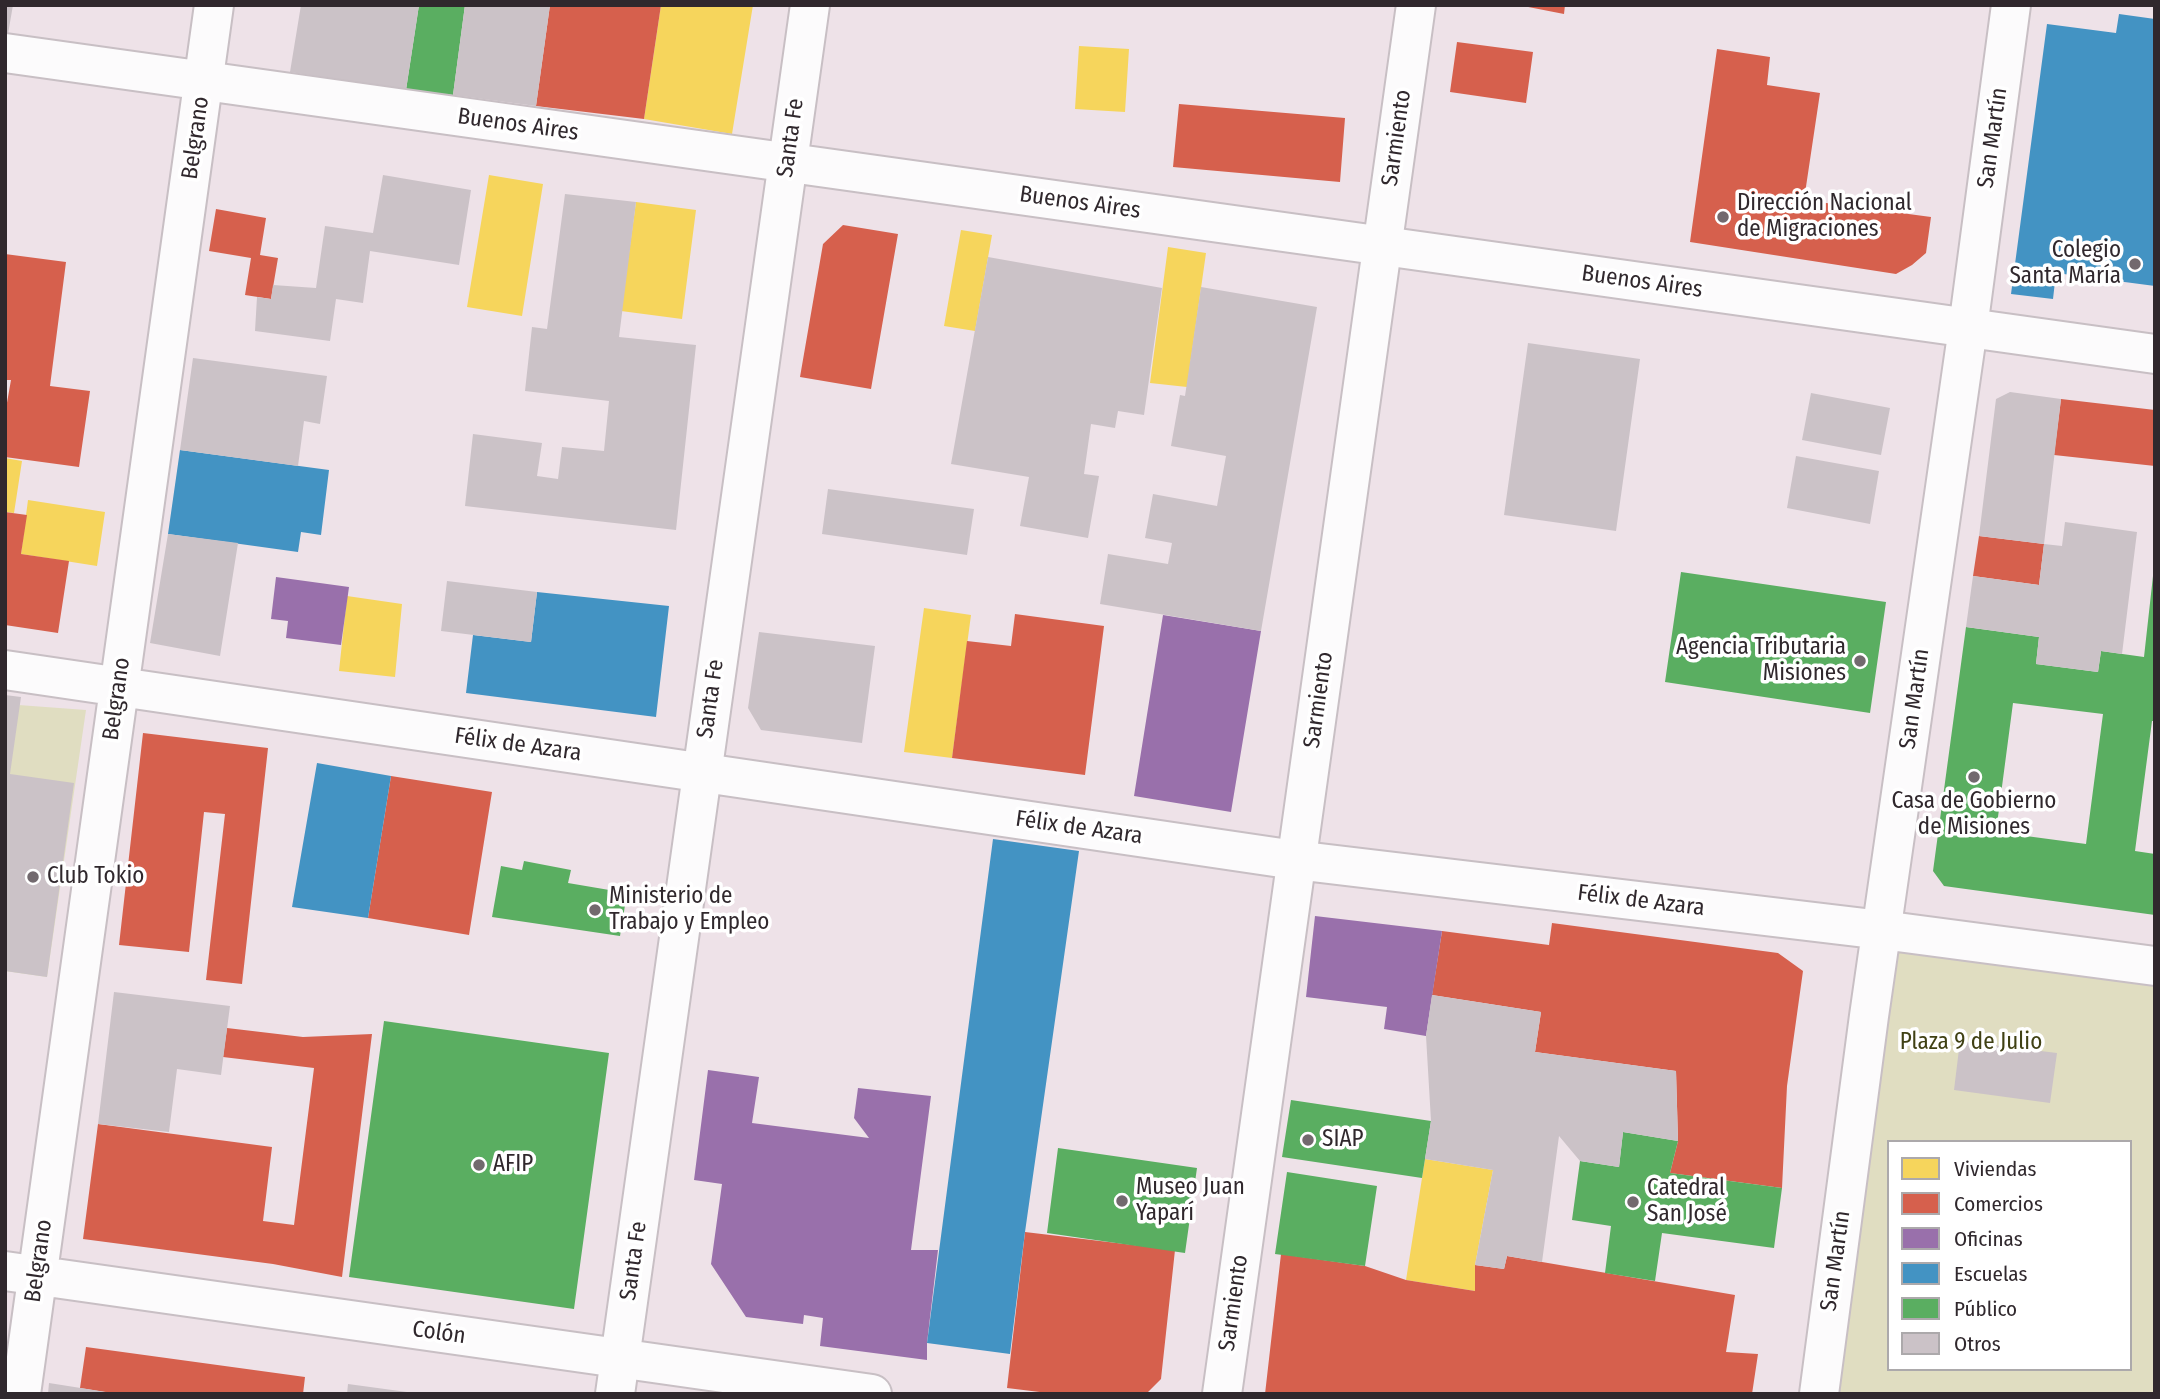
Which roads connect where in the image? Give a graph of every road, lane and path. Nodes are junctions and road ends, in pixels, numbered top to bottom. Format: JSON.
{"nodes":[{"id":1,"x":214,"y":5,"type":"edge"},
{"id":2,"x":810,"y":5,"type":"edge"},
{"id":3,"x":1416,"y":5,"type":"edge"},
{"id":4,"x":2011,"y":5,"type":"edge"},
{"id":5,"x":5,"y":52,"type":"edge"},
{"id":6,"x":204,"y":80,"type":"junction"},
{"id":7,"x":788,"y":163,"type":"junction"},
{"id":8,"x":1382,"y":246,"type":"junction"},
{"id":9,"x":1968,"y":328,"type":"junction"},
{"id":10,"x":2155,"y":354,"type":"edge"},
{"id":11,"x":5,"y":670,"type":"edge"},
{"id":12,"x":119,"y":687,"type":"junction"},
{"id":13,"x":701,"y":772,"type":"junction"},
{"id":14,"x":1296,"y":860,"type":"junction"},
{"id":15,"x":1882,"y":930,"type":"junction"},
{"id":16,"x":2155,"y":966,"type":"edge"},
{"id":17,"x":21,"y":1274,"type":"edge"},
{"id":18,"x":617,"y":1376,"type":"edge"},
{"id":19,"x":21,"y":1394,"type":"edge"},
{"id":20,"x":872,"y":1394,"type":"edge"},
{"id":21,"x":1222,"y":1394,"type":"edge"},
{"id":22,"x":1819,"y":1394,"type":"edge"}],
"edges":[{"from":1,"to":6,"type":"street","name":"Belgrano"},
{"from":2,"to":7,"type":"street","name":"Santa Fe"},
{"from":3,"to":8,"type":"street","name":"Sarmiento"},
{"from":4,"to":9,"type":"street","name":"San Martín"},
{"from":5,"to":6,"type":"street","name":"Buenos Aires"},
{"from":6,"to":7,"type":"street","name":"Buenos Aires"},
{"from":6,"to":12,"type":"street","name":"Belgrano"},
{"from":7,"to":8,"type":"street","name":"Buenos Aires"},
{"from":7,"to":13,"type":"street","name":"Santa Fe"},
{"from":8,"to":9,"type":"street","name":"Buenos Aires"},
{"from":8,"to":14,"type":"street","name":"Sarmiento"},
{"from":9,"to":10,"type":"street","name":"Buenos Aires"},
{"from":9,"to":15,"type":"street","name":"San Martín"},
{"from":11,"to":12,"type":"street","name":"Félix de Azara"},
{"from":12,"to":13,"type":"street","name":"Félix de Azara"},
{"from":12,"to":17,"type":"street","name":"Belgrano"},
{"from":13,"to":14,"type":"street","name":"Félix de Azara"},
{"from":13,"to":18,"type":"street","name":"Santa Fe"},
{"from":14,"to":15,"type":"street","name":"Félix de Azara"},
{"from":14,"to":21,"type":"street","name":"Sarmiento"},
{"from":15,"to":16,"type":"street","name":"Félix de Azara"},
{"from":15,"to":22,"type":"street","name":"San Martín"},
{"from":17,"to":18,"type":"street","name":"Colón"},
{"from":17,"to":19,"type":"street","name":"Belgrano"},
{"from":18,"to":20,"type":"street","name":"Colón"}]}
